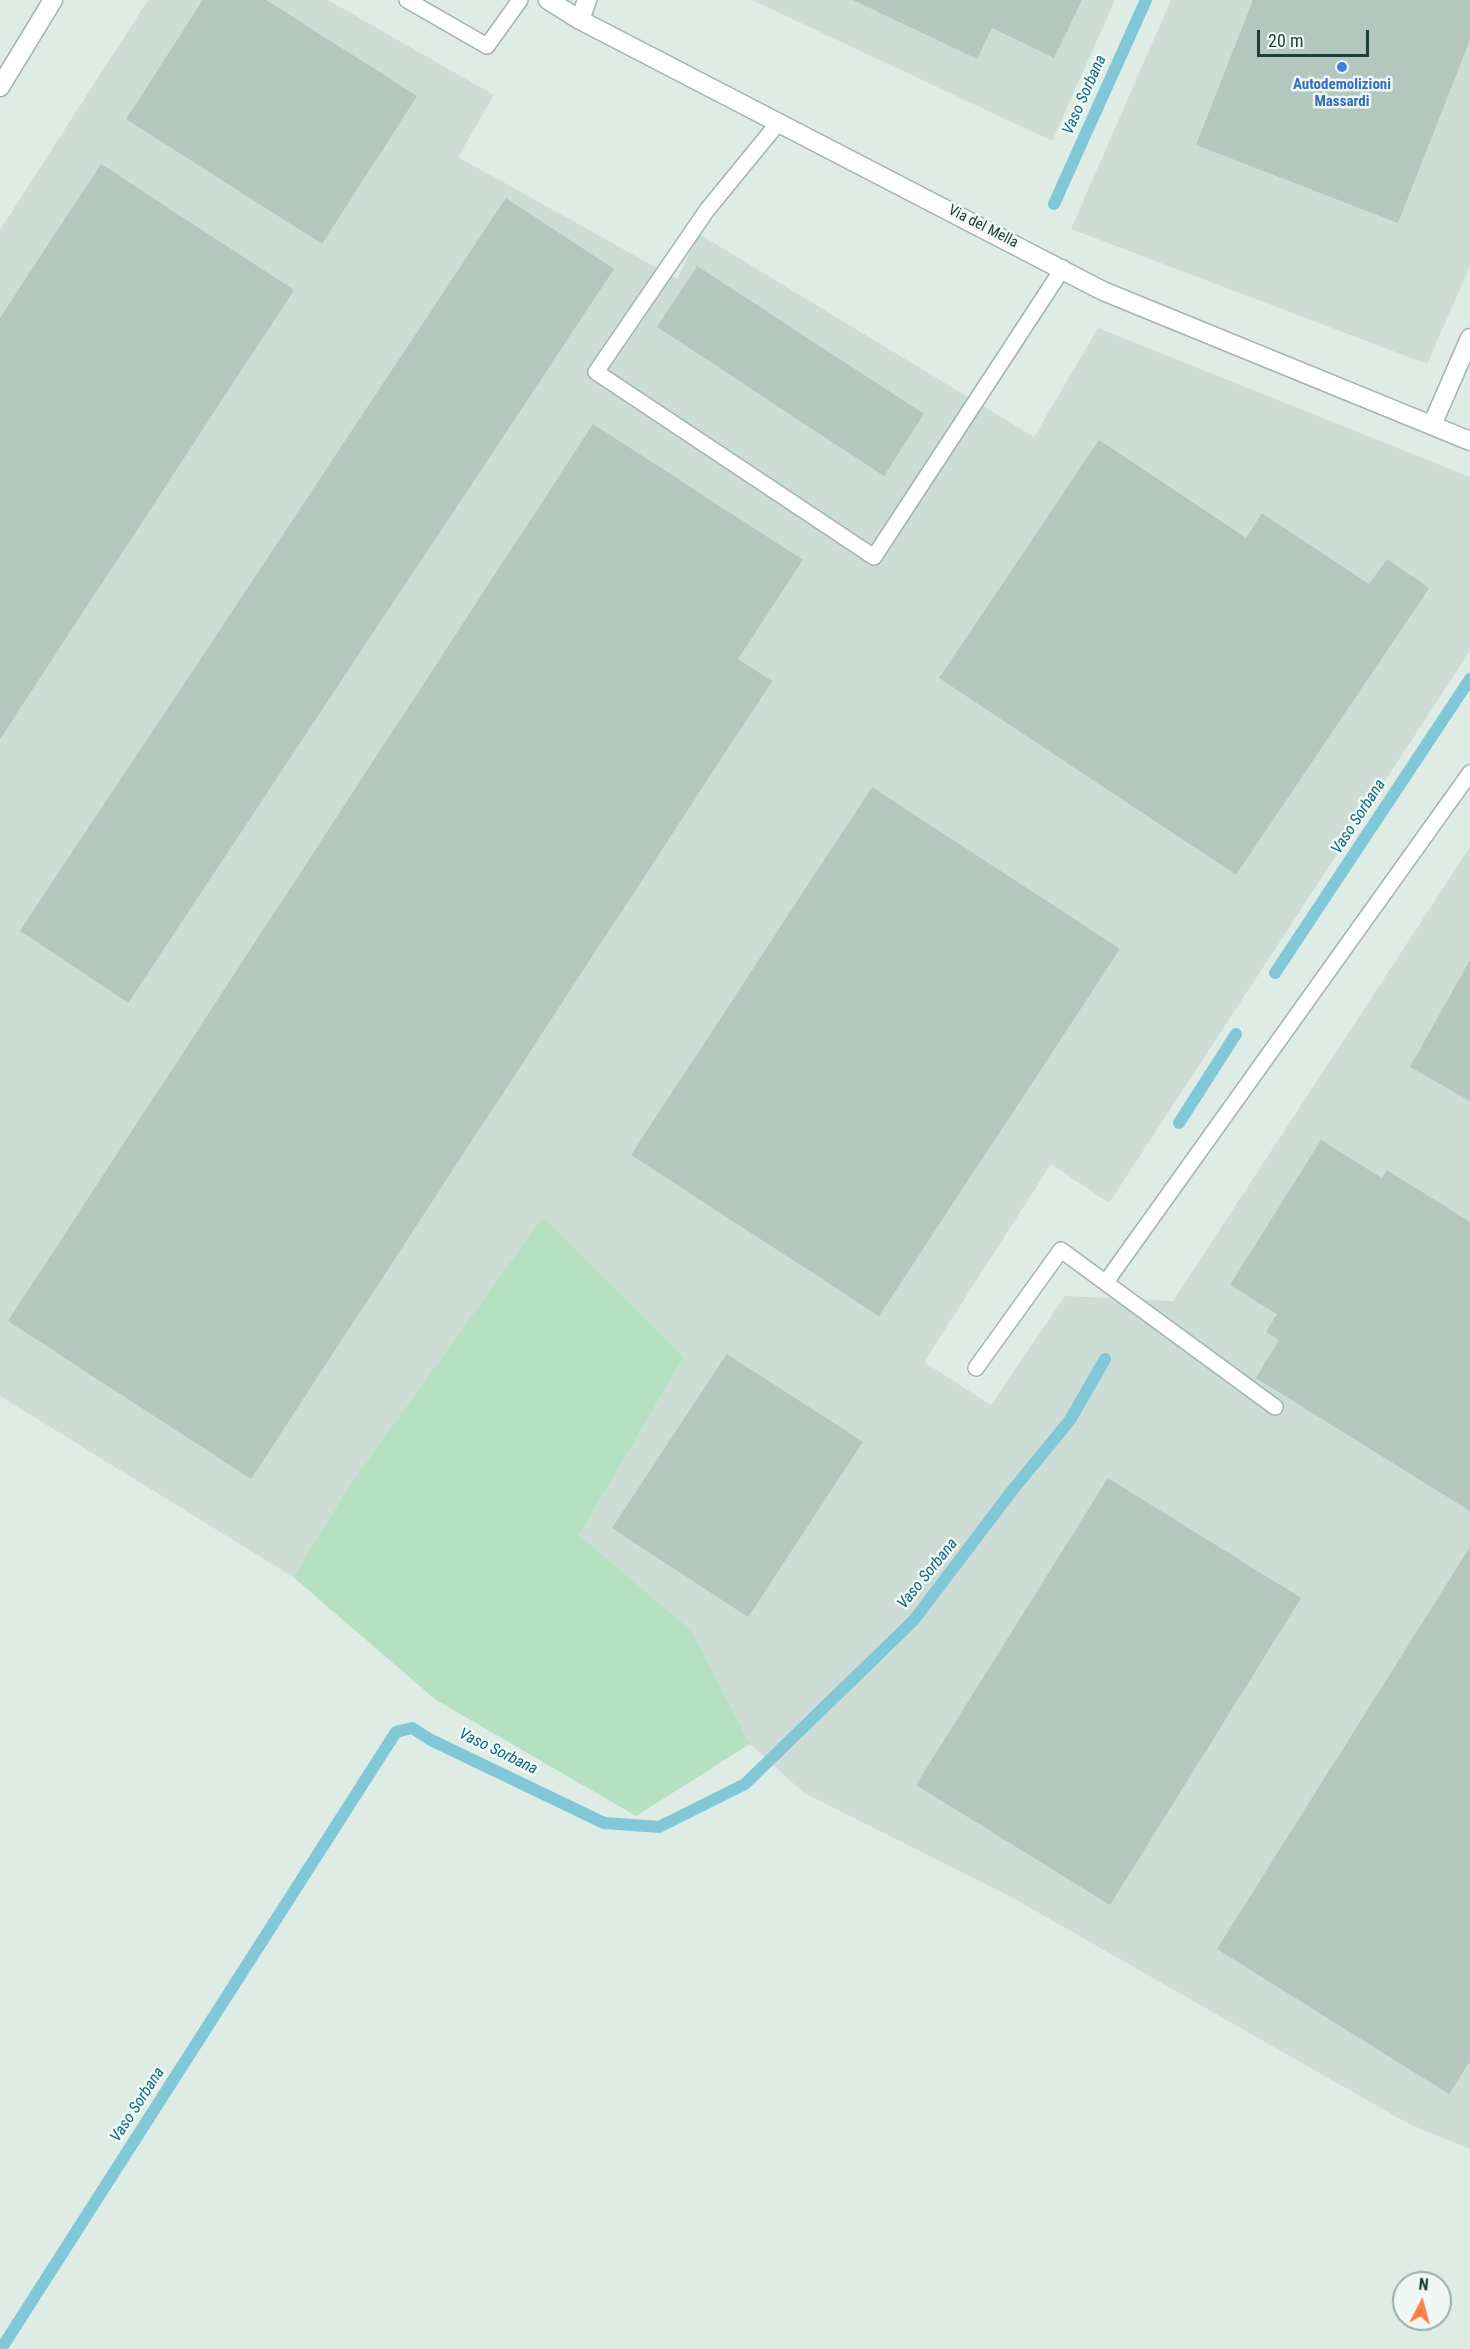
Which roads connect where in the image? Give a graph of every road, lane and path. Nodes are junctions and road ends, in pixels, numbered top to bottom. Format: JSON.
{"nodes":[{"id":1,"x":53,"y":0,"type":"edge"},
{"id":2,"x":407,"y":0,"type":"edge"},
{"id":3,"x":519,"y":0,"type":"edge"},
{"id":4,"x":548,"y":0,"type":"edge"},
{"id":5,"x":587,"y":0,"type":"edge"},
{"id":6,"x":580,"y":20,"type":"junction"},
{"id":7,"x":0,"y":87,"type":"edge"},
{"id":8,"x":779,"y":122,"type":"junction"},
{"id":9,"x":1063,"y":268,"type":"junction"},
{"id":10,"x":1470,"y":338,"type":"edge"},
{"id":11,"x":1432,"y":425,"type":"junction"},
{"id":12,"x":1470,"y":441,"type":"edge"},
{"id":13,"x":1470,"y":773,"type":"edge"},
{"id":14,"x":1106,"y":1282,"type":"junction"},
{"id":15,"x":976,"y":1368,"type":"dead end"},
{"id":16,"x":1275,"y":1407,"type":"dead end"}],
"edges":[{"from":1,"to":7,"type":"street"},
{"from":2,"to":3,"type":"lane"},
{"from":4,"to":6,"type":"street","name":"Via del Mella"},
{"from":5,"to":6,"type":"street"},
{"from":6,"to":8,"type":"street","name":"Via del Mella"},
{"from":8,"to":9,"type":"street","name":"Via del Mella"},
{"from":8,"to":9,"type":"lane"},
{"from":9,"to":11,"type":"street","name":"Via del Mella"},
{"from":10,"to":11,"type":"street"},
{"from":11,"to":12,"type":"street","name":"Via del Mella"},
{"from":13,"to":14,"type":"lane"},
{"from":14,"to":15,"type":"lane"},
{"from":14,"to":16,"type":"lane"}]}
